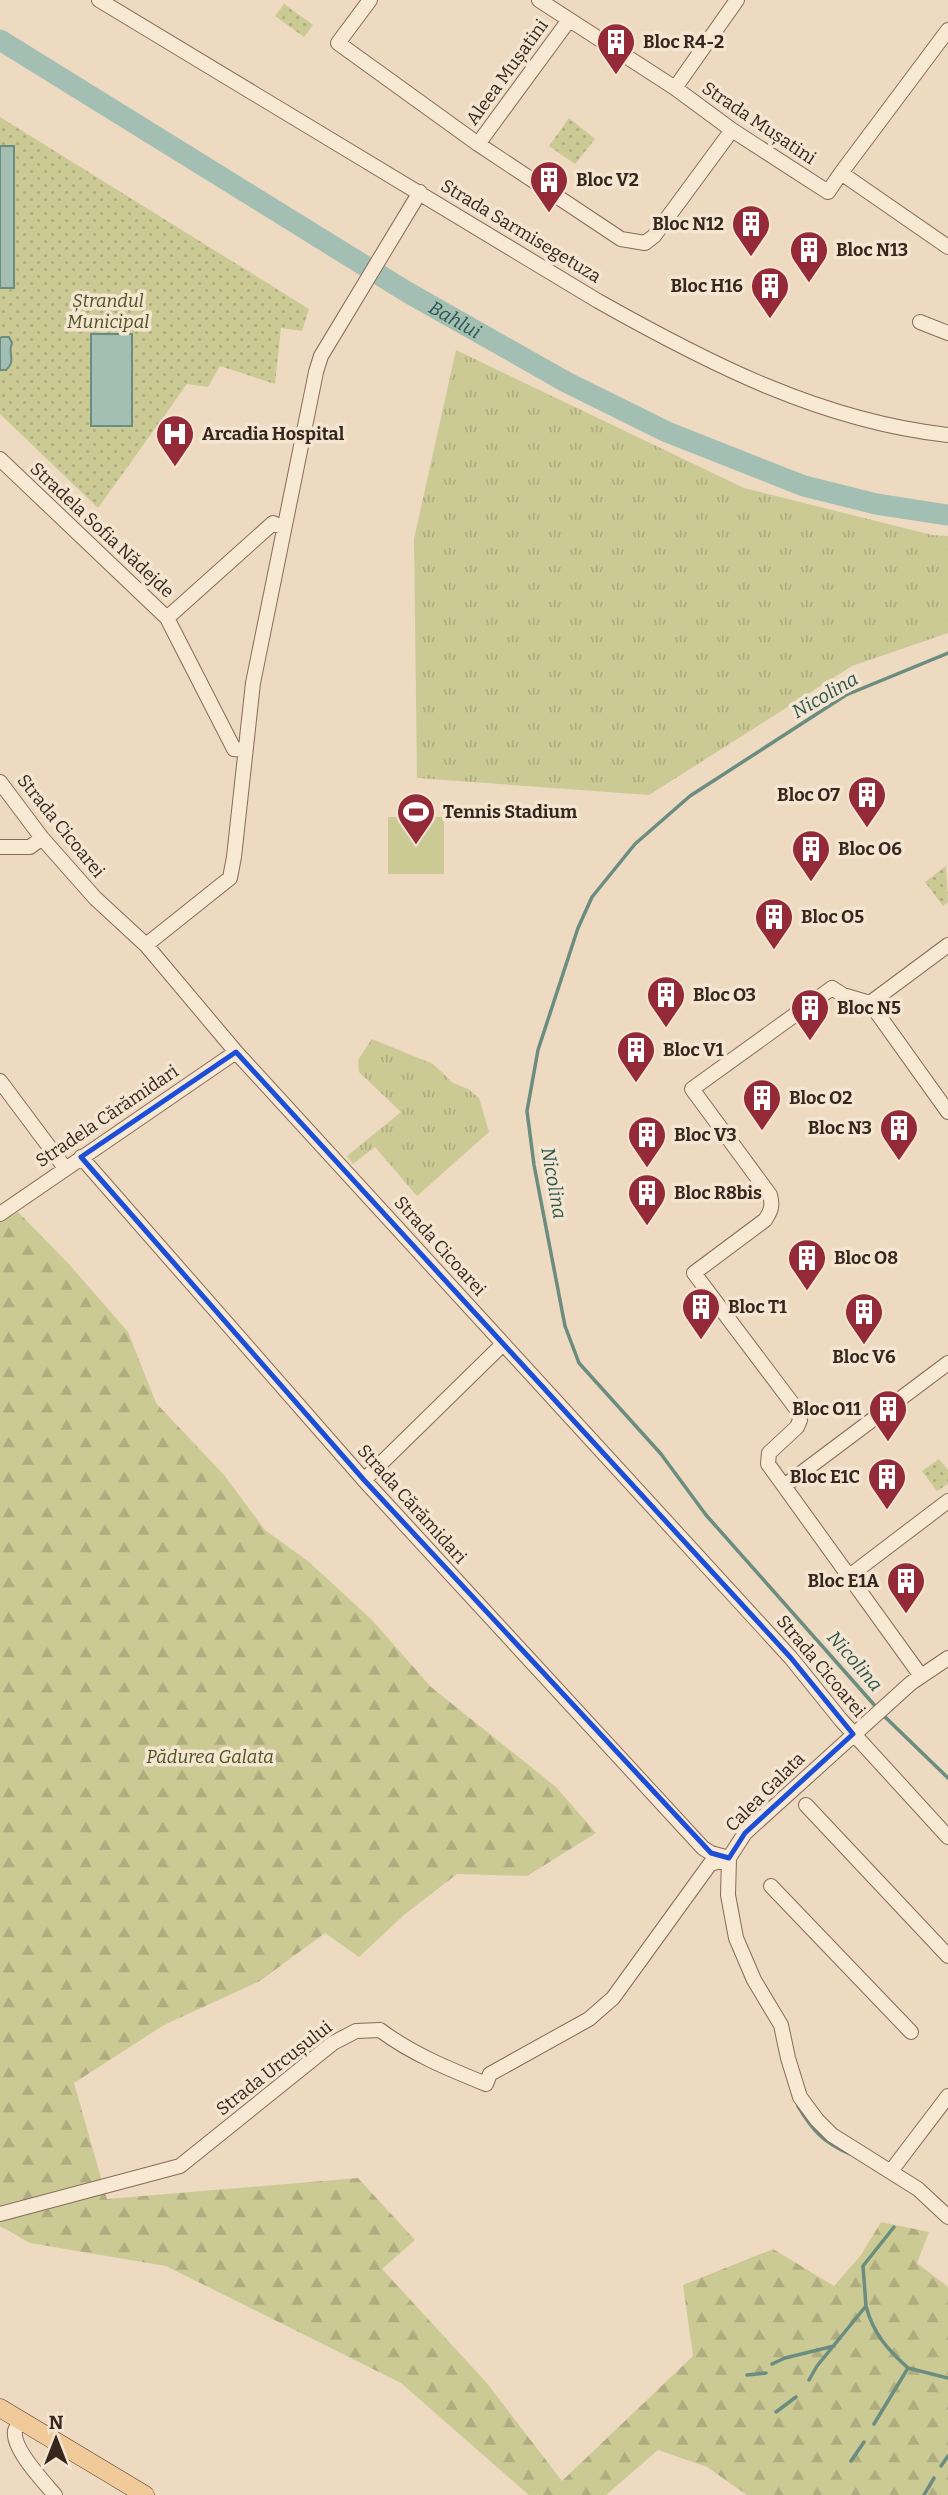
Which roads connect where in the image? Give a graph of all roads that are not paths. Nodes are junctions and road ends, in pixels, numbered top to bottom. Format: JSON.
{"nodes":[{"id":1,"x":99,"y":0,"type":"edge"},
{"id":2,"x":370,"y":0,"type":"edge"},
{"id":3,"x":539,"y":0,"type":"edge"},
{"id":4,"x":737,"y":0,"type":"edge"},
{"id":5,"x":569,"y":20,"type":"junction"},
{"id":6,"x":948,"y":30,"type":"edge"},
{"id":7,"x":675,"y":88,"type":"junction"},
{"id":8,"x":732,"y":130,"type":"junction"},
{"id":9,"x":478,"y":144,"type":"junction"},
{"id":10,"x":841,"y":173,"type":"junction"},
{"id":11,"x":420,"y":192,"type":"junction"},
{"id":12,"x":948,"y":247,"type":"edge"},
{"id":13,"x":920,"y":322,"type":"dead end"},
{"id":14,"x":948,"y":333,"type":"edge"},
{"id":15,"x":948,"y":435,"type":"edge"},
{"id":16,"x":0,"y":459,"type":"edge"},
{"id":17,"x":284,"y":528,"type":"junction"},
{"id":18,"x":167,"y":618,"type":"junction"},
{"id":19,"x":244,"y":750,"type":"junction"},
{"id":20,"x":0,"y":782,"type":"edge"},
{"id":21,"x":42,"y":838,"type":"junction"},
{"id":22,"x":0,"y":847,"type":"edge"},
{"id":23,"x":146,"y":945,"type":"junction"},
{"id":24,"x":948,"y":945,"type":"edge"},
{"id":25,"x":870,"y":1003,"type":"junction"},
{"id":26,"x":236,"y":1052,"type":"junction"},
{"id":27,"x":0,"y":1081,"type":"edge"},
{"id":28,"x":948,"y":1112,"type":"edge"},
{"id":29,"x":81,"y":1157,"type":"junction"},
{"id":30,"x":65,"y":1168,"type":"junction"},
{"id":31,"x":0,"y":1214,"type":"edge"},
{"id":32,"x":503,"y":1344,"type":"junction"},
{"id":33,"x":948,"y":1363,"type":"edge"},
{"id":34,"x":364,"y":1480,"type":"junction"},
{"id":35,"x":784,"y":1486,"type":"junction"},
{"id":36,"x":948,"y":1501,"type":"edge"},
{"id":37,"x":848,"y":1577,"type":"junction"},
{"id":38,"x":948,"y":1658,"type":"edge"},
{"id":39,"x":916,"y":1679,"type":"junction"},
{"id":40,"x":859,"y":1729,"type":"junction"},
{"id":41,"x":806,"y":1805,"type":"dead end"},
{"id":42,"x":948,"y":1837,"type":"edge"},
{"id":43,"x":729,"y":1858,"type":"junction"},
{"id":44,"x":771,"y":1886,"type":"dead end"},
{"id":45,"x":948,"y":1956,"type":"edge"},
{"id":46,"x":911,"y":2032,"type":"dead end"},
{"id":47,"x":947,"y":2100,"type":"edge"},
{"id":48,"x":891,"y":2171,"type":"junction"},
{"id":49,"x":0,"y":2214,"type":"edge"},
{"id":50,"x":948,"y":2217,"type":"edge"},
{"id":51,"x":1,"y":2411,"type":"edge"},
{"id":52,"x":21,"y":2421,"type":"junction"},
{"id":53,"x":55,"y":2495,"type":"edge"},
{"id":54,"x":145,"y":2495,"type":"edge"}],
"edges":[{"from":1,"to":11,"type":"street","name":"Strada Sarmisegetuza"},
{"from":2,"to":9,"type":"street"},
{"from":3,"to":5,"type":"street","name":"Strada Mușatini"},
{"from":4,"to":7,"type":"street"},
{"from":5,"to":7,"type":"street","name":"Strada Mușatini"},
{"from":5,"to":9,"type":"street","name":"Aleea Mușatini"},
{"from":6,"to":10,"type":"street"},
{"from":7,"to":8,"type":"street","name":"Strada Mușatini"},
{"from":8,"to":9,"type":"street","name":"Aleea Mușatini"},
{"from":8,"to":10,"type":"street","name":"Strada Mușatini"},
{"from":10,"to":12,"type":"street"},
{"from":11,"to":15,"type":"street","name":"Strada Sarmisegetuza"},
{"from":11,"to":17,"type":"street"},
{"from":13,"to":14,"type":"street"},
{"from":16,"to":18,"type":"street","name":"Stradela Sofia Nădejde"},
{"from":17,"to":18,"type":"street"},
{"from":17,"to":19,"type":"street"},
{"from":18,"to":19,"type":"street","name":"Stradela Sofia Nădejde"},
{"from":19,"to":23,"type":"street"},
{"from":20,"to":21,"type":"street","name":"Strada Cicoarei"},
{"from":21,"to":22,"type":"street"},
{"from":21,"to":23,"type":"street","name":"Strada Cicoarei"},
{"from":23,"to":26,"type":"street","name":"Strada Cicoarei"},
{"from":24,"to":25,"type":"street"},
{"from":25,"to":28,"type":"street"},
{"from":25,"to":35,"type":"street"},
{"from":26,"to":29,"type":"street","name":"Stradela Cărămidari"},
{"from":26,"to":32,"type":"street","name":"Strada Cicoarei"},
{"from":27,"to":30,"type":"street"},
{"from":29,"to":30,"type":"street","name":"Stradela Cărămidari"},
{"from":29,"to":34,"type":"street","name":"Strada Cărămidari"},
{"from":30,"to":31,"type":"street","name":"Stradela Cărămidari"},
{"from":32,"to":34,"type":"street"},
{"from":32,"to":40,"type":"street","name":"Strada Cicoarei"},
{"from":33,"to":35,"type":"street"},
{"from":34,"to":43,"type":"street","name":"Strada Cărămidari"},
{"from":35,"to":37,"type":"street"},
{"from":36,"to":37,"type":"street"},
{"from":37,"to":39,"type":"street"},
{"from":38,"to":39,"type":"street","name":"Calea Galata"},
{"from":39,"to":40,"type":"street","name":"Calea Galata"},
{"from":40,"to":42,"type":"street","name":"Strada Cicoarei"},
{"from":40,"to":43,"type":"street","name":"Calea Galata"},
{"from":41,"to":45,"type":"street"},
{"from":43,"to":48,"type":"street","name":"Calea Galata"},
{"from":43,"to":49,"type":"street","name":"Strada Urcușului"},
{"from":44,"to":46,"type":"street"},
{"from":47,"to":48,"type":"street"},
{"from":48,"to":50,"type":"street","name":"Calea Galata"},
{"from":51,"to":52,"type":"main road"},
{"from":52,"to":53,"type":"street"},
{"from":52,"to":54,"type":"main road"}]}
